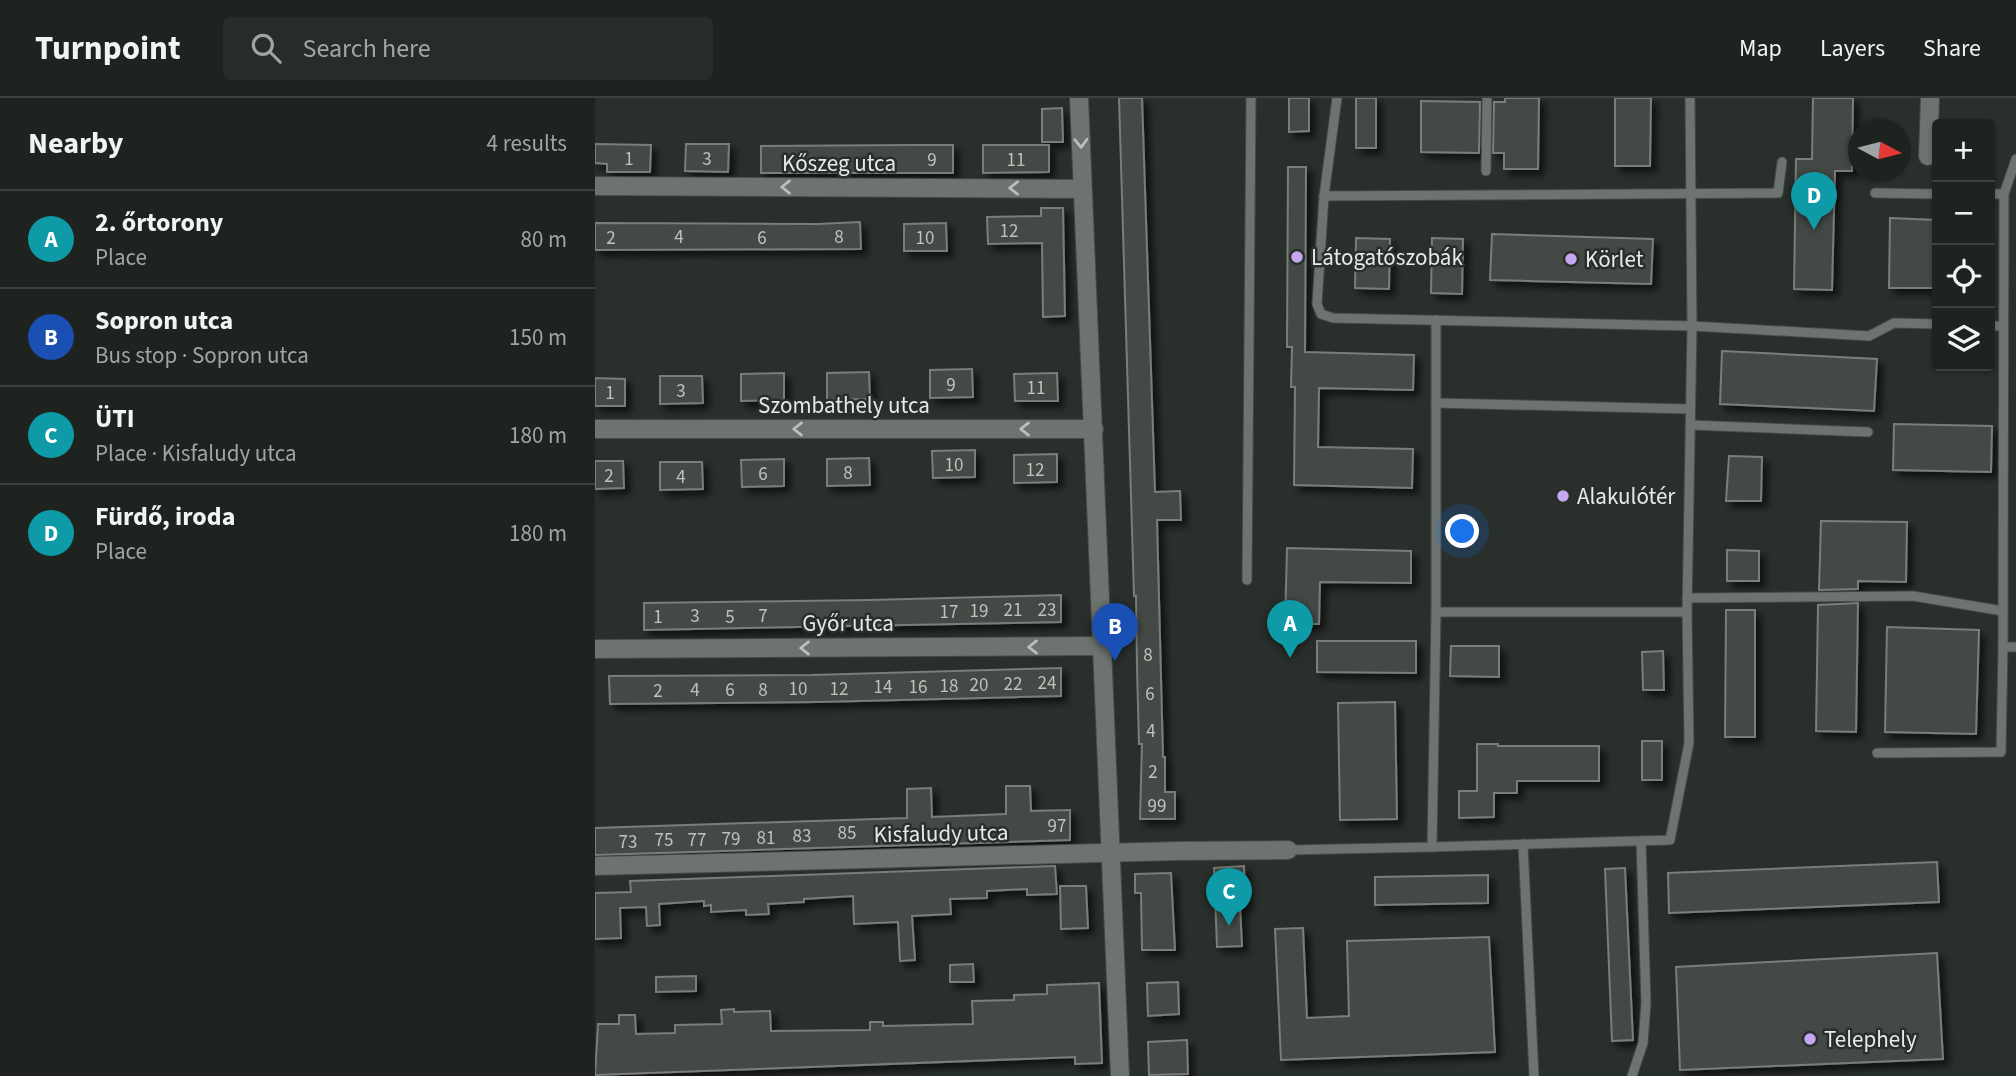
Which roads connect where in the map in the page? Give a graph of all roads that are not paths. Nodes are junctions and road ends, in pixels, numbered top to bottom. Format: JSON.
{"nodes":[{"id":1,"x":1079,"y":98,"type":"edge"},
{"id":2,"x":1251,"y":98,"type":"edge"},
{"id":3,"x":1337,"y":98,"type":"edge"},
{"id":4,"x":1487,"y":98,"type":"edge"},
{"id":5,"x":1690,"y":98,"type":"edge"},
{"id":6,"x":1930,"y":98,"type":"edge"},
{"id":7,"x":1929,"y":156,"type":"dead end"},
{"id":8,"x":2016,"y":159,"type":"edge"},
{"id":9,"x":1782,"y":162,"type":"dead end"},
{"id":10,"x":1486,"y":171,"type":"dead end"},
{"id":11,"x":595,"y":187,"type":"edge"},
{"id":12,"x":1082,"y":189,"type":"junction"},
{"id":13,"x":1690,"y":193,"type":"junction"},
{"id":14,"x":1875,"y":193,"type":"dead end"},
{"id":15,"x":1932,"y":194,"type":"edge"},
{"id":16,"x":1995,"y":194,"type":"edge"},
{"id":17,"x":2004,"y":194,"type":"junction"},
{"id":18,"x":1324,"y":196,"type":"junction"},
{"id":19,"x":1436,"y":320,"type":"junction"},
{"id":20,"x":1932,"y":324,"type":"edge"},
{"id":21,"x":1692,"y":326,"type":"junction"},
{"id":22,"x":1995,"y":326,"type":"edge"},
{"id":23,"x":2003,"y":326,"type":"junction"},
{"id":24,"x":1436,"y":403,"type":"junction"},
{"id":25,"x":1690,"y":409,"type":"junction"},
{"id":26,"x":1690,"y":425,"type":"junction"},
{"id":27,"x":595,"y":429,"type":"edge"},
{"id":28,"x":1094,"y":429,"type":"junction"},
{"id":29,"x":1868,"y":432,"type":"dead end"},
{"id":30,"x":1247,"y":580,"type":"dead end"},
{"id":31,"x":1687,"y":598,"type":"junction"},
{"id":32,"x":2003,"y":611,"type":"junction"},
{"id":33,"x":1436,"y":612,"type":"junction"},
{"id":34,"x":1687,"y":612,"type":"junction"},
{"id":35,"x":1101,"y":646,"type":"junction"},
{"id":36,"x":2016,"y":647,"type":"edge"},
{"id":37,"x":2003,"y":648,"type":"junction"},
{"id":38,"x":595,"y":649,"type":"edge"},
{"id":39,"x":1877,"y":753,"type":"dead end"},
{"id":40,"x":1641,"y":841,"type":"junction"},
{"id":41,"x":1523,"y":844,"type":"junction"},
{"id":42,"x":1432,"y":847,"type":"junction"},
{"id":43,"x":1288,"y":850,"type":"joint"},
{"id":44,"x":1111,"y":853,"type":"junction"},
{"id":45,"x":595,"y":866,"type":"edge"},
{"id":46,"x":1120,"y":1076,"type":"edge"},
{"id":47,"x":1534,"y":1076,"type":"edge"},
{"id":48,"x":1632,"y":1076,"type":"edge"}],
"edges":[{"from":1,"to":12,"type":"street","one_way":true},
{"from":2,"to":30,"type":"lane"},
{"from":3,"to":18,"type":"lane"},
{"from":4,"to":10,"type":"lane"},
{"from":5,"to":13,"type":"lane"},
{"from":6,"to":7,"type":"street"},
{"from":8,"to":17,"type":"lane"},
{"from":9,"to":13,"type":"lane"},
{"from":12,"to":11,"type":"street","name":"Kőszeg utca","one_way":true},
{"from":12,"to":28,"type":"street"},
{"from":13,"to":18,"type":"lane"},
{"from":13,"to":21,"type":"lane"},
{"from":14,"to":15,"type":"lane"},
{"from":16,"to":17,"type":"lane"},
{"from":17,"to":23,"type":"lane"},
{"from":18,"to":19,"type":"lane"},
{"from":19,"to":21,"type":"lane"},
{"from":19,"to":24,"type":"lane"},
{"from":20,"to":21,"type":"lane"},
{"from":21,"to":25,"type":"lane"},
{"from":22,"to":23,"type":"lane"},
{"from":23,"to":32,"type":"lane"},
{"from":24,"to":25,"type":"lane"},
{"from":24,"to":33,"type":"lane"},
{"from":25,"to":26,"type":"lane"},
{"from":26,"to":29,"type":"lane"},
{"from":26,"to":31,"type":"lane"},
{"from":28,"to":27,"type":"street","name":"Szombathely utca","one_way":true},
{"from":28,"to":35,"type":"street"},
{"from":31,"to":32,"type":"lane"},
{"from":31,"to":34,"type":"lane"},
{"from":32,"to":37,"type":"lane"},
{"from":33,"to":34,"type":"lane"},
{"from":33,"to":42,"type":"lane"},
{"from":34,"to":40,"type":"lane"},
{"from":35,"to":38,"type":"street","name":"Győr utca","one_way":true},
{"from":35,"to":44,"type":"street"},
{"from":36,"to":37,"type":"lane"},
{"from":37,"to":39,"type":"lane"},
{"from":40,"to":41,"type":"lane"},
{"from":40,"to":48,"type":"lane"},
{"from":41,"to":42,"type":"lane"},
{"from":41,"to":47,"type":"lane"},
{"from":42,"to":43,"type":"lane"},
{"from":43,"to":44,"type":"street","name":"Kisfaludy utca"},
{"from":44,"to":45,"type":"street","name":"Kisfaludy utca"},
{"from":44,"to":46,"type":"street"}]}
